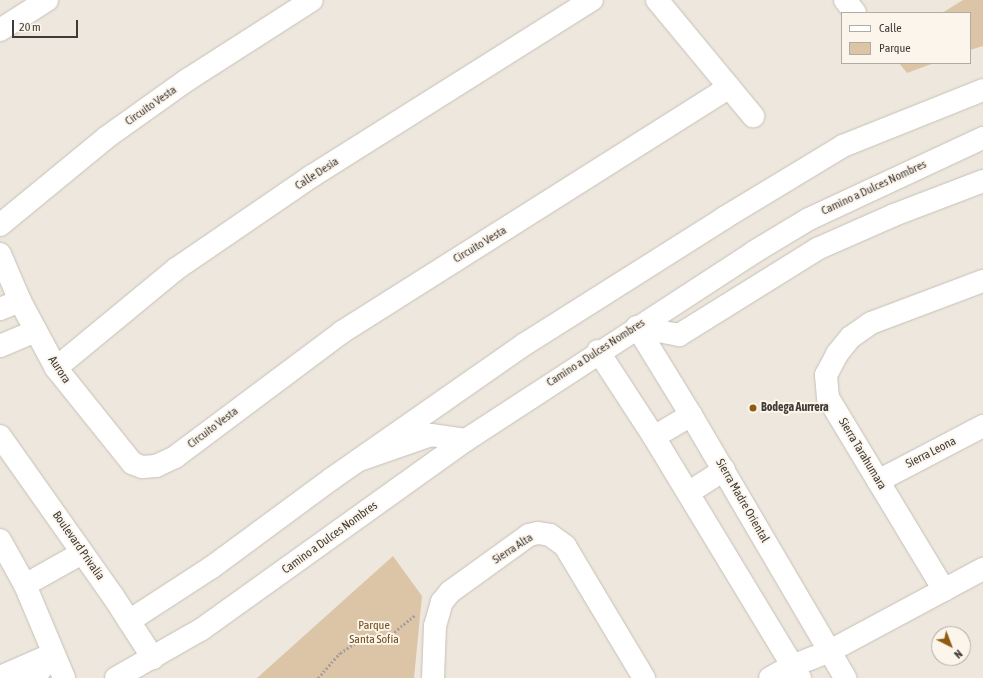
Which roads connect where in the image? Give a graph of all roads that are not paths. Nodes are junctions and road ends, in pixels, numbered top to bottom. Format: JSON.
{"nodes":[{"id":1,"x":47,"y":0,"type":"edge"},
{"id":2,"x":312,"y":0,"type":"edge"},
{"id":3,"x":592,"y":0,"type":"edge"},
{"id":4,"x":657,"y":0,"type":"edge"},
{"id":5,"x":844,"y":0,"type":"edge"},
{"id":6,"x":854,"y":12,"type":"edge"},
{"id":7,"x":0,"y":30,"type":"edge"},
{"id":8,"x":729,"y":87,"type":"junction"},
{"id":9,"x":983,"y":90,"type":"edge"},
{"id":10,"x":753,"y":116,"type":"dead end"},
{"id":11,"x":983,"y":138,"type":"edge"},
{"id":12,"x":983,"y":181,"type":"edge"},
{"id":13,"x":0,"y":225,"type":"edge"},
{"id":14,"x":0,"y":254,"type":"edge"},
{"id":15,"x":983,"y":281,"type":"edge"},
{"id":16,"x":20,"y":301,"type":"junction"},
{"id":17,"x":0,"y":310,"type":"edge"},
{"id":18,"x":637,"y":327,"type":"junction"},
{"id":19,"x":36,"y":331,"type":"junction"},
{"id":20,"x":0,"y":346,"type":"edge"},
{"id":21,"x":598,"y":352,"type":"junction"},
{"id":22,"x":56,"y":368,"type":"junction"},
{"id":23,"x":692,"y":415,"type":"junction"},
{"id":24,"x":983,"y":426,"type":"edge"},
{"id":25,"x":0,"y":436,"type":"edge"},
{"id":26,"x":654,"y":437,"type":"junction"},
{"id":27,"x":466,"y":440,"type":"junction"},
{"id":28,"x":359,"y":460,"type":"junction"},
{"id":29,"x":142,"y":467,"type":"joint"},
{"id":30,"x":724,"y":470,"type":"junction"},
{"id":31,"x":878,"y":481,"type":"junction"},
{"id":32,"x":688,"y":492,"type":"junction"},
{"id":33,"x":0,"y":540,"type":"edge"},
{"id":34,"x":82,"y":553,"type":"junction"},
{"id":35,"x":983,"y":569,"type":"edge"},
{"id":36,"x":25,"y":585,"type":"junction"},
{"id":37,"x":944,"y":590,"type":"junction"},
{"id":38,"x":129,"y":621,"type":"junction"},
{"id":39,"x":830,"y":651,"type":"junction"},
{"id":40,"x":53,"y":654,"type":"junction"},
{"id":41,"x":153,"y":658,"type":"junction"},
{"id":42,"x":796,"y":672,"type":"edge"},
{"id":43,"x":0,"y":677,"type":"edge"},
{"id":44,"x":34,"y":678,"type":"edge"},
{"id":45,"x":64,"y":678,"type":"edge"},
{"id":46,"x":116,"y":678,"type":"edge"},
{"id":47,"x":433,"y":678,"type":"edge"},
{"id":48,"x":644,"y":678,"type":"edge"},
{"id":49,"x":770,"y":678,"type":"edge"},
{"id":50,"x":844,"y":678,"type":"edge"}],
"edges":[{"from":1,"to":7,"type":"street"},
{"from":2,"to":13,"type":"street","name":"Circuito Vesta"},
{"from":3,"to":22,"type":"street","name":"Calle Desia"},
{"from":4,"to":8,"type":"street"},
{"from":5,"to":6,"type":"street"},
{"from":8,"to":10,"type":"street"},
{"from":8,"to":29,"type":"street","name":"Circuito Vesta"},
{"from":9,"to":28,"type":"street"},
{"from":11,"to":18,"type":"street","name":"Camino a Dulces Nombres"},
{"from":12,"to":18,"type":"street"},
{"from":14,"to":16,"type":"street","name":"Aurora"},
{"from":15,"to":31,"type":"street","name":"Sierra Tarahumara"},
{"from":16,"to":17,"type":"street"},
{"from":16,"to":19,"type":"street","name":"Aurora"},
{"from":18,"to":21,"type":"street","name":"Camino a Dulces Nombres"},
{"from":18,"to":23,"type":"street","name":"Sierra Madre Oriental"},
{"from":19,"to":20,"type":"street"},
{"from":19,"to":22,"type":"street","name":"Aurora"},
{"from":21,"to":26,"type":"street"},
{"from":21,"to":27,"type":"street","name":"Camino a Dulces Nombres"},
{"from":22,"to":29,"type":"street","name":"Aurora"},
{"from":23,"to":26,"type":"street"},
{"from":23,"to":30,"type":"street","name":"Sierra Madre Oriental"},
{"from":24,"to":31,"type":"street","name":"Sierra Leona"},
{"from":25,"to":34,"type":"street","name":"Boulevard Privalia"},
{"from":26,"to":32,"type":"street"},
{"from":27,"to":28,"type":"street"},
{"from":27,"to":41,"type":"street","name":"Camino a Dulces Nombres"},
{"from":28,"to":38,"type":"street"},
{"from":30,"to":32,"type":"street"},
{"from":30,"to":39,"type":"street","name":"Sierra Madre Oriental"},
{"from":31,"to":37,"type":"street","name":"Sierra Tarahumara"},
{"from":32,"to":42,"type":"street"},
{"from":33,"to":36,"type":"street"},
{"from":34,"to":36,"type":"street"},
{"from":34,"to":38,"type":"street","name":"Boulevard Privalia"},
{"from":35,"to":37,"type":"street"},
{"from":36,"to":40,"type":"street"},
{"from":37,"to":39,"type":"street"},
{"from":38,"to":41,"type":"street","name":"Boulevard Privalia"},
{"from":39,"to":42,"type":"street"},
{"from":39,"to":50,"type":"street","name":"Sierra Madre Oriental"},
{"from":40,"to":43,"type":"street"},
{"from":40,"to":44,"type":"street"},
{"from":40,"to":45,"type":"street"},
{"from":41,"to":46,"type":"street","name":"Camino a Dulces Nombres"},
{"from":42,"to":49,"type":"street"},
{"from":47,"to":48,"type":"street","name":"Sierra Alta"}]}
